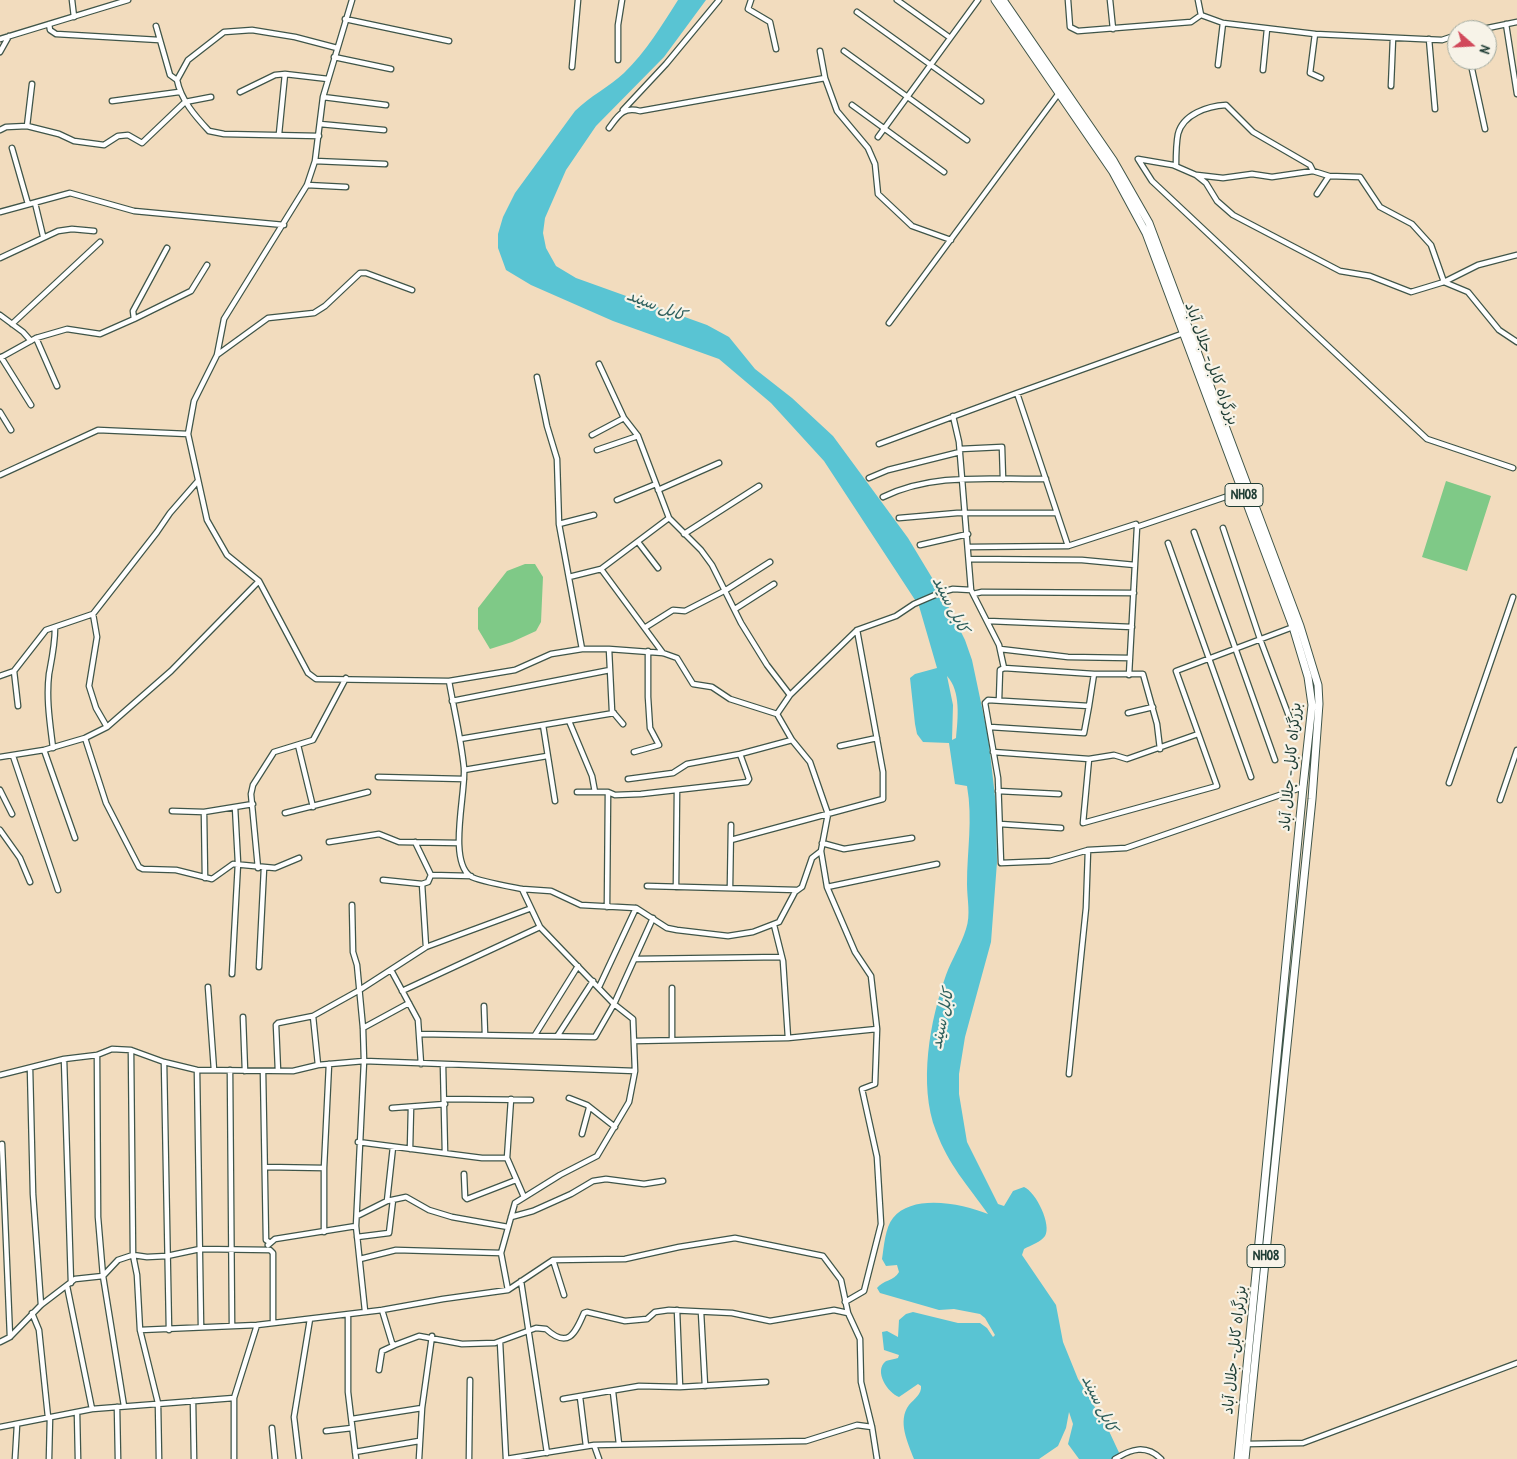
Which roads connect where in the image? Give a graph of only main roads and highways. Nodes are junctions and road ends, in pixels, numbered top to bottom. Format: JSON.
{"nodes":[{"id":1,"x":994,"y":0,"type":"edge"},
{"id":2,"x":1003,"y":0,"type":"edge"},
{"id":3,"x":1061,"y":91,"type":"junction"},
{"id":4,"x":1246,"y":490,"type":"junction"},
{"id":5,"x":1287,"y":958,"type":"junction"},
{"id":6,"x":1296,"y":958,"type":"junction"},
{"id":7,"x":1273,"y":1144,"type":"junction"},
{"id":8,"x":1245,"y":1424,"type":"junction"},
{"id":9,"x":1242,"y":1457,"type":"edge"}],
"edges":[{"from":1,"to":3,"type":"highway","name":"بزرگراه کابل- جلال آباد","number":"NH08"},
{"from":2,"to":3,"type":"highway","name":"بزرگراه کابل- جلال آباد","number":"NH08"},
{"from":3,"to":4,"type":"highway","name":"بزرگراه کابل- جلال آباد","number":"NH08"},
{"from":3,"to":4,"type":"highway","name":"بزرگراه کابل- جلال آباد","number":"NH08"},
{"from":4,"to":5,"type":"highway","name":"بزرگراه کابل- جلال آباد","number":"NH08"},
{"from":4,"to":6,"type":"highway","name":"بزرگراه کابل- جلال آباد","number":"NH08"},
{"from":5,"to":6,"type":"highway"},
{"from":5,"to":7,"type":"highway","name":"بزرگراه کابل- جلال آباد","number":"NH08"},
{"from":6,"to":7,"type":"highway","name":"بزرگراه کابل- جلال آباد","number":"NH08"},
{"from":7,"to":8,"type":"highway","name":"بزرگراه کابل- جلال آباد","number":"NH08"},
{"from":8,"to":9,"type":"highway","name":"بزرگراه کابل- جلال آباد","number":"NH08"},
{"from":8,"to":9,"type":"highway","name":"بزرگراه کابل- جلال آباد","number":"NH08"}]}
